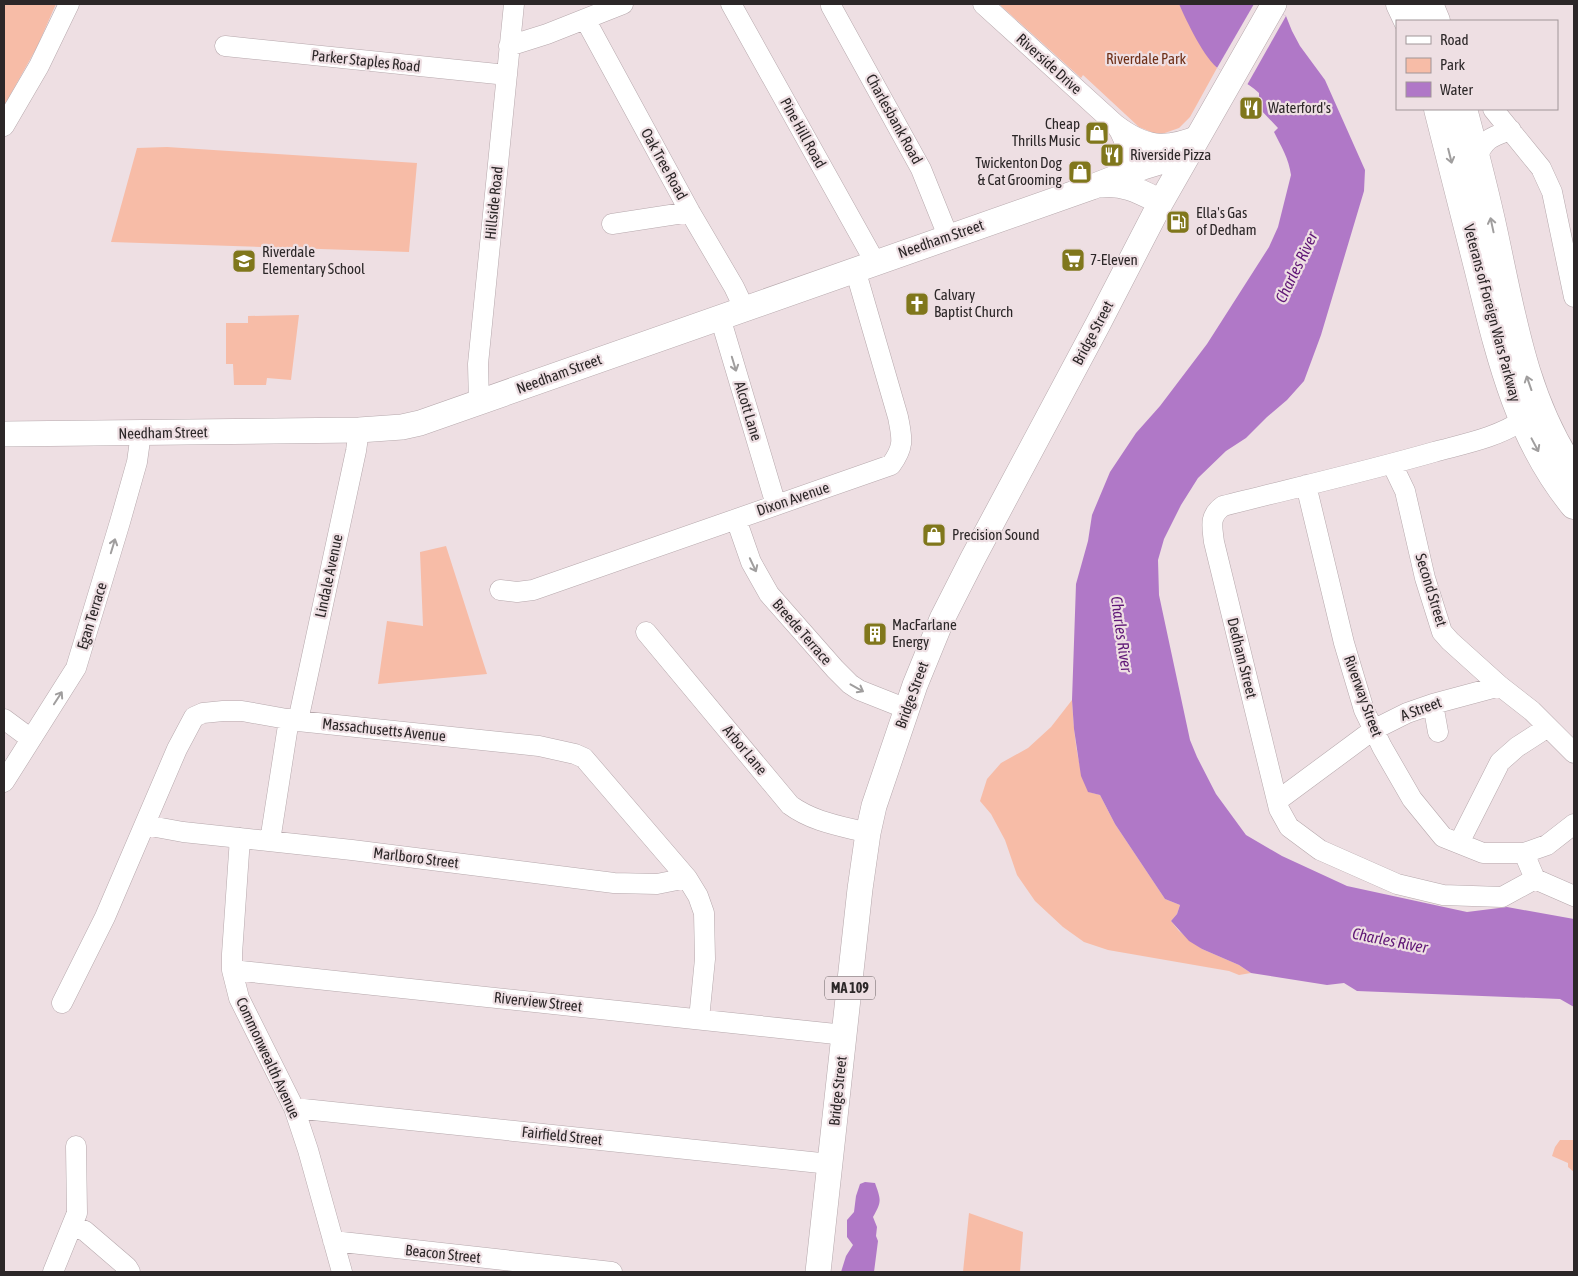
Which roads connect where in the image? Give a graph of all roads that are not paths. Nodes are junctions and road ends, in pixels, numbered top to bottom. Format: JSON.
{"nodes":[{"id":1,"x":69,"y":4,"type":"edge"},
{"id":2,"x":514,"y":4,"type":"edge"},
{"id":3,"x":623,"y":4,"type":"edge"},
{"id":4,"x":731,"y":4,"type":"edge"},
{"id":5,"x":983,"y":4,"type":"edge"},
{"id":6,"x":1400,"y":4,"type":"edge"},
{"id":7,"x":1429,"y":4,"type":"edge"},
{"id":8,"x":1438,"y":4,"type":"edge"},
{"id":9,"x":831,"y":6,"type":"dead end"},
{"id":10,"x":1273,"y":6,"type":"edge"},
{"id":11,"x":585,"y":19,"type":"junction"},
{"id":12,"x":1408,"y":20,"type":"edge"},
{"id":13,"x":1436,"y":20,"type":"edge"},
{"id":14,"x":1442,"y":20,"type":"edge"},
{"id":15,"x":225,"y":46,"type":"dead end"},
{"id":16,"x":509,"y":46,"type":"junction"},
{"id":17,"x":507,"y":75,"type":"junction"},
{"id":18,"x":1438,"y":110,"type":"edge"},
{"id":19,"x":1463,"y":110,"type":"edge"},
{"id":20,"x":1494,"y":110,"type":"edge"},
{"id":21,"x":1115,"y":124,"type":"junction"},
{"id":22,"x":4,"y":126,"type":"edge"},
{"id":23,"x":1511,"y":130,"type":"junction"},
{"id":24,"x":1194,"y":144,"type":"junction"},
{"id":25,"x":1476,"y":159,"type":"junction"},
{"id":26,"x":1121,"y":175,"type":"junction"},
{"id":27,"x":1092,"y":187,"type":"junction"},
{"id":28,"x":1161,"y":202,"type":"junction"},
{"id":29,"x":690,"y":212,"type":"junction"},
{"id":30,"x":612,"y":224,"type":"dead end"},
{"id":31,"x":1568,"y":231,"type":"edge"},
{"id":32,"x":948,"y":236,"type":"junction"},
{"id":33,"x":865,"y":266,"type":"junction"},
{"id":34,"x":1574,"y":297,"type":"edge"},
{"id":35,"x":744,"y":308,"type":"junction"},
{"id":36,"x":720,"y":317,"type":"junction"},
{"id":37,"x":479,"y":403,"type":"junction"},
{"id":38,"x":1522,"y":420,"type":"junction"},
{"id":39,"x":359,"y":430,"type":"junction"},
{"id":40,"x":141,"y":433,"type":"junction"},
{"id":41,"x":4,"y":434,"type":"edge"},
{"id":42,"x":1392,"y":464,"type":"junction"},
{"id":43,"x":1574,"y":473,"type":"edge"},
{"id":44,"x":1306,"y":485,"type":"junction"},
{"id":45,"x":776,"y":505,"type":"junction"},
{"id":46,"x":1574,"y":505,"type":"edge"},
{"id":47,"x":736,"y":519,"type":"junction"},
{"id":48,"x":500,"y":590,"type":"dead end"},
{"id":49,"x":646,"y":632,"type":"dead end"},
{"id":50,"x":1500,"y":686,"type":"junction"},
{"id":51,"x":1433,"y":704,"type":"junction"},
{"id":52,"x":907,"y":709,"type":"junction"},
{"id":53,"x":4,"y":719,"type":"edge"},
{"id":54,"x":293,"y":720,"type":"junction"},
{"id":55,"x":1548,"y":727,"type":"junction"},
{"id":56,"x":1373,"y":730,"type":"junction"},
{"id":57,"x":1438,"y":732,"type":"dead end"},
{"id":58,"x":31,"y":739,"type":"junction"},
{"id":59,"x":1574,"y":753,"type":"edge"},
{"id":60,"x":4,"y":782,"type":"edge"},
{"id":61,"x":1277,"y":801,"type":"junction"},
{"id":62,"x":1574,"y":824,"type":"edge"},
{"id":63,"x":145,"y":825,"type":"junction"},
{"id":64,"x":868,"y":833,"type":"junction"},
{"id":65,"x":240,"y":838,"type":"junction"},
{"id":66,"x":270,"y":841,"type":"junction"},
{"id":67,"x":1459,"y":843,"type":"junction"},
{"id":68,"x":1524,"y":853,"type":"junction"},
{"id":69,"x":687,"y":878,"type":"junction"},
{"id":70,"x":1535,"y":879,"type":"junction"},
{"id":71,"x":1574,"y":896,"type":"edge"},
{"id":72,"x":232,"y":970,"type":"junction"},
{"id":73,"x":62,"y":1003,"type":"dead end"},
{"id":74,"x":698,"y":1019,"type":"junction"},
{"id":75,"x":845,"y":1035,"type":"junction"},
{"id":76,"x":294,"y":1108,"type":"junction"},
{"id":77,"x":76,"y":1146,"type":"dead end"},
{"id":78,"x":830,"y":1164,"type":"junction"},
{"id":79,"x":73,"y":1226,"type":"junction"},
{"id":80,"x":333,"y":1242,"type":"junction"},
{"id":81,"x":53,"y":1272,"type":"edge"},
{"id":82,"x":130,"y":1272,"type":"edge"},
{"id":83,"x":342,"y":1272,"type":"edge"},
{"id":84,"x":612,"y":1272,"type":"edge"},
{"id":85,"x":818,"y":1272,"type":"edge"}],
"edges":[{"from":1,"to":22,"type":"street"},
{"from":2,"to":16,"type":"street","name":"Hillside Road"},
{"from":3,"to":11,"type":"street"},
{"from":4,"to":33,"type":"street","name":"Pine Hill Road"},
{"from":5,"to":21,"type":"street","name":"Riverside Drive"},
{"from":6,"to":12,"type":"highway"},
{"from":7,"to":13,"type":"highway"},
{"from":8,"to":14,"type":"highway"},
{"from":9,"to":32,"type":"street","name":"Charlesbank Road"},
{"from":10,"to":24,"type":"main road","name":"Bridge Street","number":"MA 109"},
{"from":11,"to":16,"type":"street"},
{"from":11,"to":29,"type":"street","name":"Oak Tree Road"},
{"from":15,"to":17,"type":"street","name":"Parker Staples Road"},
{"from":16,"to":17,"type":"street","name":"Hillside Road"},
{"from":17,"to":37,"type":"street","name":"Hillside Road"},
{"from":18,"to":38,"type":"highway","name":"Veterans of Foreign Wars Parkway","one_way":true},
{"from":19,"to":25,"type":"highway","name":"Veterans of Foreign Wars Parkway"},
{"from":20,"to":23,"type":"street"},
{"from":21,"to":24,"type":"street","name":"Riverside Drive"},
{"from":21,"to":26,"type":"street","name":"Riverside Drive"},
{"from":23,"to":25,"type":"street"},
{"from":23,"to":31,"type":"street"},
{"from":24,"to":26,"type":"main road","name":"Needham Street"},
{"from":24,"to":28,"type":"main road","name":"Bridge Street","number":"MA 109"},
{"from":43,"to":25,"type":"highway","name":"Veterans of Foreign Wars Parkway","one_way":true},
{"from":26,"to":27,"type":"main road","name":"Needham Street"},
{"from":27,"to":28,"type":"main road","name":"Needham Street"},
{"from":27,"to":32,"type":"main road","name":"Needham Street"},
{"from":28,"to":52,"type":"main road","name":"Bridge Street","number":"MA 109"},
{"from":29,"to":30,"type":"street"},
{"from":29,"to":35,"type":"street","name":"Oak Tree Road"},
{"from":31,"to":34,"type":"street"},
{"from":32,"to":33,"type":"main road","name":"Needham Street"},
{"from":33,"to":35,"type":"main road","name":"Needham Street"},
{"from":33,"to":45,"type":"street","name":"Dixon Avenue"},
{"from":35,"to":36,"type":"main road","name":"Needham Street"},
{"from":36,"to":37,"type":"main road","name":"Needham Street"},
{"from":36,"to":45,"type":"street","name":"Alcott Lane","one_way":true},
{"from":37,"to":39,"type":"main road","name":"Needham Street"},
{"from":38,"to":42,"type":"street","name":"Dedham Street"},
{"from":38,"to":46,"type":"highway","name":"Veterans of Foreign Wars Parkway","one_way":true},
{"from":39,"to":40,"type":"main road","name":"Needham Street"},
{"from":39,"to":54,"type":"street","name":"Lindale Avenue"},
{"from":40,"to":41,"type":"main road","name":"Needham Street"},
{"from":58,"to":40,"type":"street","name":"Egan Terrace","one_way":true},
{"from":42,"to":44,"type":"street","name":"Dedham Street"},
{"from":42,"to":50,"type":"street","name":"Second Street"},
{"from":44,"to":56,"type":"street","name":"Riverway Street"},
{"from":44,"to":61,"type":"street","name":"Dedham Street"},
{"from":45,"to":47,"type":"street","name":"Dixon Avenue"},
{"from":47,"to":48,"type":"street","name":"Dixon Avenue"},
{"from":47,"to":52,"type":"street","name":"Breede Terrace","one_way":true},
{"from":49,"to":64,"type":"street","name":"Arbor Lane"},
{"from":50,"to":51,"type":"street","name":"A Street"},
{"from":50,"to":55,"type":"street","name":"Second Street"},
{"from":51,"to":56,"type":"street","name":"A Street"},
{"from":51,"to":57,"type":"street"},
{"from":52,"to":64,"type":"main road","name":"Bridge Street","number":"MA 109"},
{"from":53,"to":58,"type":"street"},
{"from":54,"to":63,"type":"street","name":"Massachusetts Avenue"},
{"from":54,"to":66,"type":"street","name":"Lindale Avenue"},
{"from":54,"to":69,"type":"street","name":"Massachusetts Avenue"},
{"from":55,"to":59,"type":"street","name":"Second Street"},
{"from":55,"to":67,"type":"street"},
{"from":56,"to":61,"type":"street","name":"A Street"},
{"from":56,"to":67,"type":"street","name":"Riverway Street"},
{"from":58,"to":60,"type":"street","name":"Egan Terrace"},
{"from":61,"to":70,"type":"street","name":"Dedham Street"},
{"from":62,"to":68,"type":"street","name":"Riverway Street"},
{"from":63,"to":65,"type":"street","name":"Marlboro Street"},
{"from":63,"to":73,"type":"street","name":"Massachusetts Avenue"},
{"from":64,"to":75,"type":"main road","name":"Bridge Street","number":"MA 109"},
{"from":65,"to":66,"type":"street","name":"Marlboro Street"},
{"from":65,"to":72,"type":"street","name":"Commonwealth Avenue"},
{"from":66,"to":69,"type":"street","name":"Marlboro Street"},
{"from":67,"to":68,"type":"street","name":"Riverway Street"},
{"from":68,"to":70,"type":"street"},
{"from":69,"to":74,"type":"street","name":"Massachusetts Avenue"},
{"from":70,"to":71,"type":"street"},
{"from":72,"to":74,"type":"street","name":"Riverview Street"},
{"from":72,"to":76,"type":"street","name":"Commonwealth Avenue"},
{"from":74,"to":75,"type":"street","name":"Riverview Street"},
{"from":75,"to":78,"type":"main road","name":"Bridge Street","number":"MA 109"},
{"from":76,"to":78,"type":"street","name":"Fairfield Street"},
{"from":76,"to":80,"type":"street","name":"Commonwealth Avenue"},
{"from":77,"to":79,"type":"street"},
{"from":78,"to":85,"type":"main road","name":"Bridge Street","number":"MA 109"},
{"from":79,"to":81,"type":"street"},
{"from":79,"to":82,"type":"street"},
{"from":80,"to":83,"type":"street","name":"Commonwealth Avenue"},
{"from":80,"to":84,"type":"street","name":"Beacon Street"}]}
